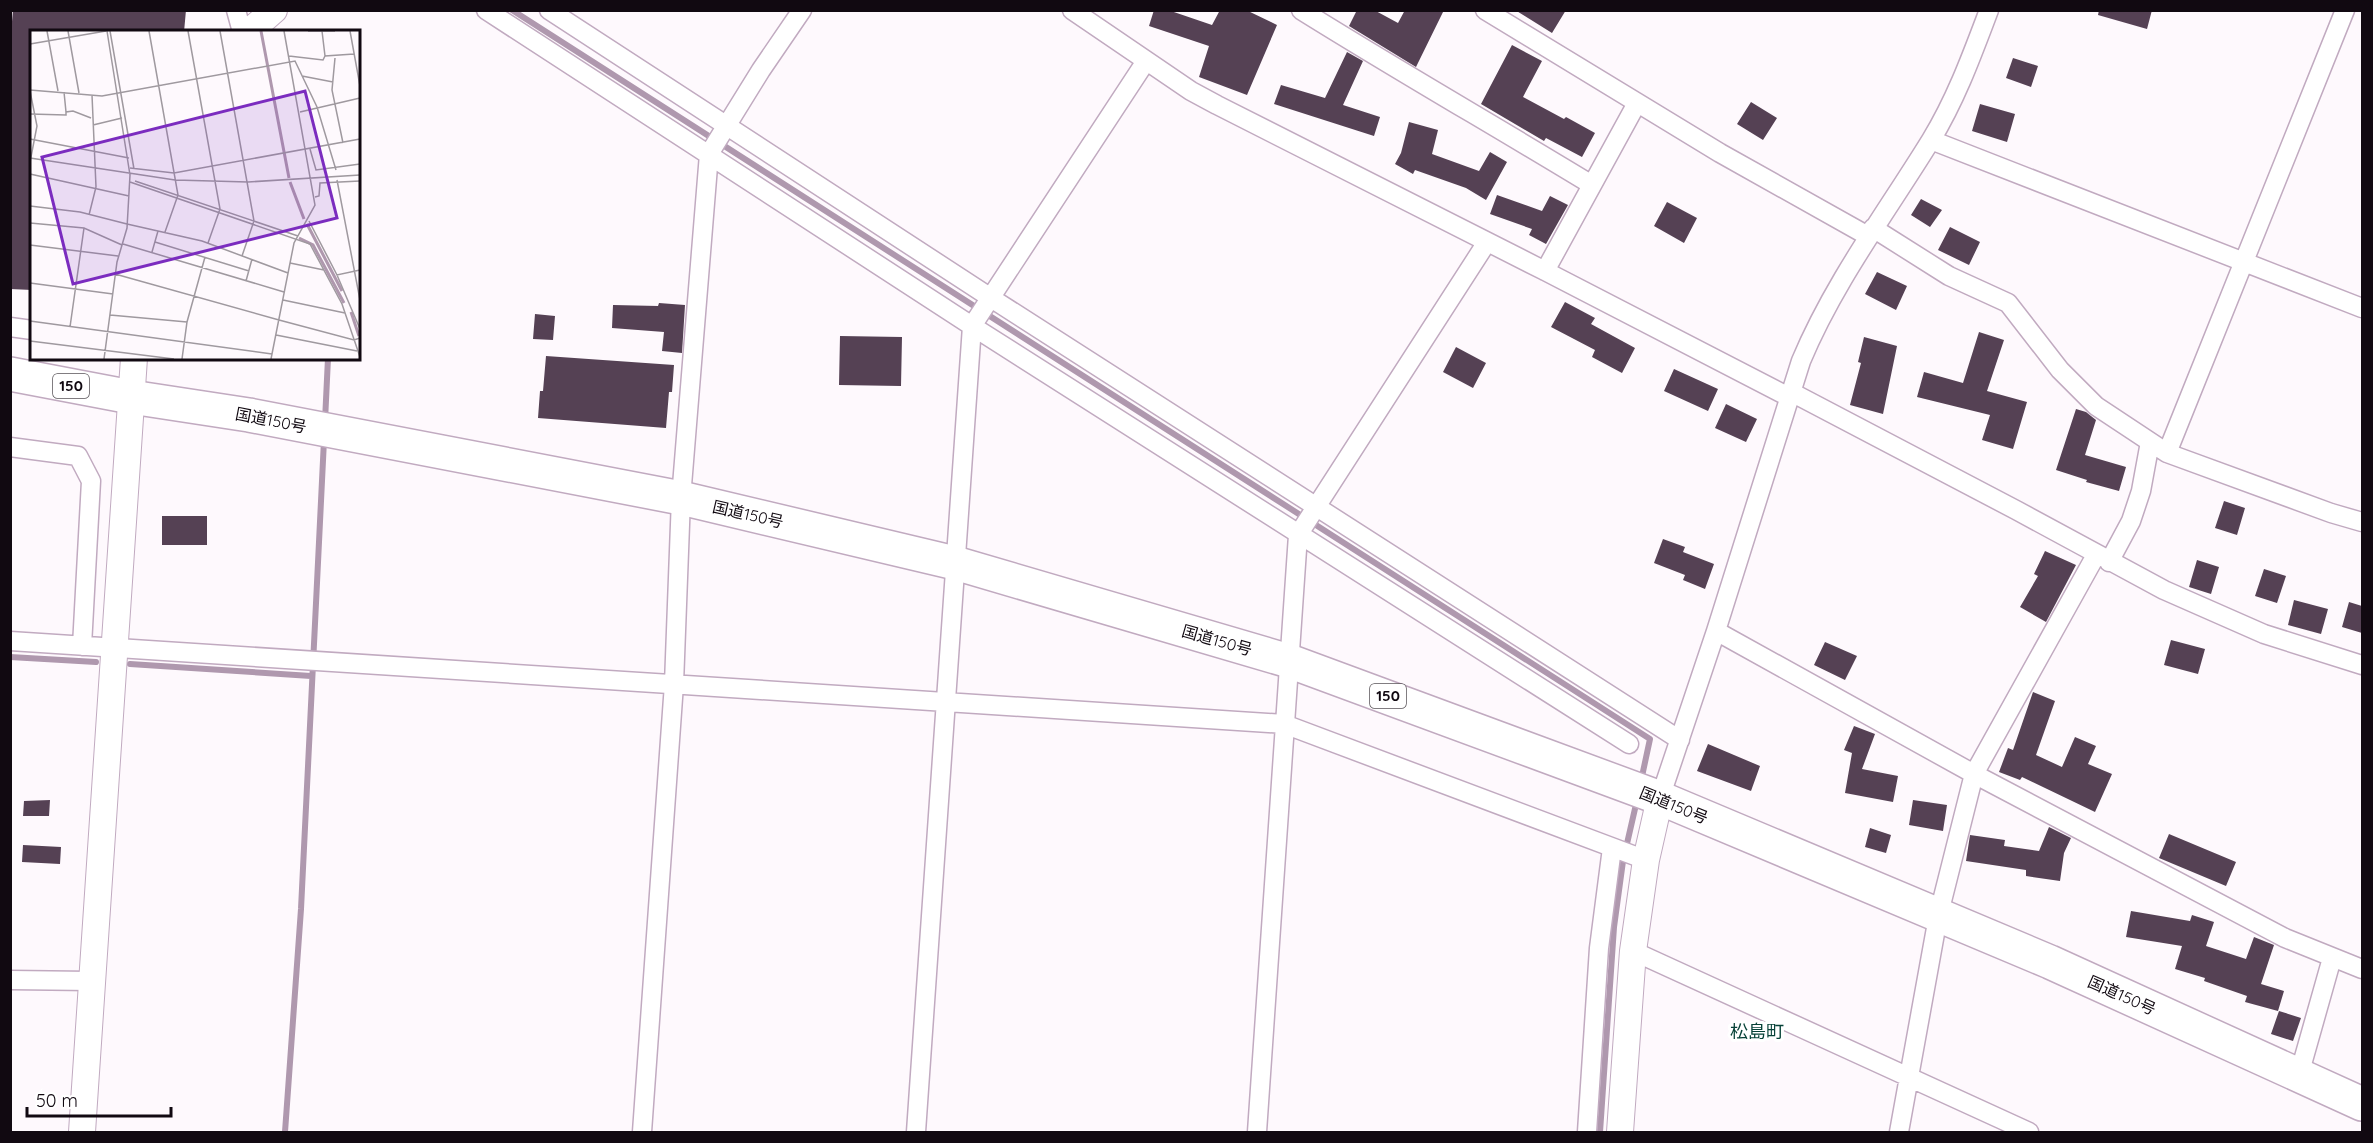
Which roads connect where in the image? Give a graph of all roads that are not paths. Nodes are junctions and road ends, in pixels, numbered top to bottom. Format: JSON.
{"nodes":[{"id":1,"x":237,"y":10,"type":"edge"},
{"id":2,"x":274,"y":10,"type":"edge"},
{"id":3,"x":486,"y":10,"type":"edge"},
{"id":4,"x":549,"y":10,"type":"edge"},
{"id":5,"x":802,"y":10,"type":"edge"},
{"id":6,"x":1072,"y":10,"type":"edge"},
{"id":7,"x":1301,"y":10,"type":"edge"},
{"id":8,"x":1485,"y":10,"type":"edge"},
{"id":9,"x":1989,"y":10,"type":"edge"},
{"id":10,"x":2345,"y":10,"type":"edge"},
{"id":11,"x":242,"y":30,"type":"edge"},
{"id":12,"x":250,"y":30,"type":"edge"},
{"id":13,"x":1146,"y":61,"type":"junction"},
{"id":14,"x":1637,"y":103,"type":"junction"},
{"id":15,"x":727,"y":127,"type":"junction"},
{"id":16,"x":1931,"y":140,"type":"junction"},
{"id":17,"x":709,"y":154,"type":"junction"},
{"id":18,"x":1592,"y":184,"type":"junction"},
{"id":19,"x":1871,"y":232,"type":"junction"},
{"id":20,"x":1487,"y":242,"type":"junction"},
{"id":21,"x":2244,"y":261,"type":"junction"},
{"id":22,"x":1545,"y":271,"type":"junction"},
{"id":23,"x":990,"y":298,"type":"junction"},
{"id":24,"x":2362,"y":308,"type":"edge"},
{"id":25,"x":972,"y":326,"type":"junction"},
{"id":26,"x":10,"y":327,"type":"edge"},
{"id":27,"x":30,"y":330,"type":"edge"},
{"id":28,"x":134,"y":360,"type":"edge"},
{"id":29,"x":10,"y":374,"type":"edge"},
{"id":30,"x":1790,"y":395,"type":"junction"},
{"id":31,"x":131,"y":397,"type":"junction"},
{"id":32,"x":2150,"y":442,"type":"junction"},
{"id":33,"x":10,"y":447,"type":"edge"},
{"id":34,"x":2167,"y":453,"type":"junction"},
{"id":35,"x":681,"y":498,"type":"junction"},
{"id":36,"x":1317,"y":506,"type":"junction"},
{"id":37,"x":2362,"y":522,"type":"edge"},
{"id":38,"x":1298,"y":535,"type":"junction"},
{"id":39,"x":2102,"y":558,"type":"junction"},
{"id":40,"x":955,"y":563,"type":"junction"},
{"id":41,"x":1716,"y":631,"type":"junction"},
{"id":42,"x":10,"y":641,"type":"edge"},
{"id":43,"x":82,"y":646,"type":"junction"},
{"id":44,"x":114,"y":648,"type":"junction"},
{"id":45,"x":1289,"y":661,"type":"junction"},
{"id":46,"x":2362,"y":665,"type":"edge"},
{"id":47,"x":1581,"y":676,"type":"junction"},
{"id":48,"x":674,"y":684,"type":"junction"},
{"id":49,"x":945,"y":702,"type":"junction"},
{"id":50,"x":1563,"y":702,"type":"junction"},
{"id":51,"x":1284,"y":724,"type":"junction"},
{"id":52,"x":1680,"y":740,"type":"junction"},
{"id":53,"x":1629,"y":744,"type":"dead end"},
{"id":54,"x":1974,"y":774,"type":"junction"},
{"id":55,"x":1660,"y":798,"type":"junction"},
{"id":56,"x":1612,"y":848,"type":"junction"},
{"id":57,"x":1646,"y":860,"type":"junction"},
{"id":58,"x":1938,"y":917,"type":"junction"},
{"id":59,"x":1633,"y":951,"type":"junction"},
{"id":60,"x":2332,"y":958,"type":"junction"},
{"id":61,"x":2362,"y":969,"type":"edge"},
{"id":62,"x":10,"y":980,"type":"edge"},
{"id":63,"x":91,"y":981,"type":"junction"},
{"id":64,"x":2300,"y":1075,"type":"junction"},
{"id":65,"x":1909,"y":1078,"type":"junction"},
{"id":66,"x":2362,"y":1104,"type":"edge"},
{"id":67,"x":82,"y":1132,"type":"edge"},
{"id":68,"x":642,"y":1132,"type":"edge"},
{"id":69,"x":916,"y":1132,"type":"edge"},
{"id":70,"x":1257,"y":1132,"type":"edge"},
{"id":71,"x":1587,"y":1132,"type":"edge"},
{"id":72,"x":1620,"y":1132,"type":"edge"},
{"id":73,"x":1899,"y":1132,"type":"edge"},
{"id":74,"x":2029,"y":1132,"type":"edge"}],
"edges":[{"from":1,"to":11,"type":"street"},
{"from":2,"to":12,"type":"street"},
{"from":3,"to":17,"type":"street"},
{"from":4,"to":15,"type":"street"},
{"from":5,"to":15,"type":"street"},
{"from":6,"to":13,"type":"street"},
{"from":7,"to":18,"type":"street"},
{"from":8,"to":14,"type":"street"},
{"from":9,"to":16,"type":"street"},
{"from":10,"to":21,"type":"street"},
{"from":13,"to":20,"type":"street"},
{"from":13,"to":23,"type":"street"},
{"from":14,"to":18,"type":"street"},
{"from":14,"to":19,"type":"street"},
{"from":15,"to":17,"type":"street"},
{"from":15,"to":23,"type":"street"},
{"from":16,"to":19,"type":"street"},
{"from":16,"to":21,"type":"street"},
{"from":17,"to":25,"type":"street"},
{"from":17,"to":35,"type":"street"},
{"from":18,"to":22,"type":"street"},
{"from":19,"to":30,"type":"street"},
{"from":19,"to":32,"type":"street"},
{"from":20,"to":22,"type":"street"},
{"from":20,"to":36,"type":"street"},
{"from":21,"to":24,"type":"street"},
{"from":21,"to":34,"type":"street"},
{"from":22,"to":30,"type":"street"},
{"from":23,"to":25,"type":"street"},
{"from":23,"to":36,"type":"street"},
{"from":25,"to":38,"type":"street"},
{"from":25,"to":40,"type":"street"},
{"from":26,"to":27,"type":"street"},
{"from":28,"to":31,"type":"street"},
{"from":29,"to":31,"type":"highway","name":"国道150号","number":"150"},
{"from":30,"to":39,"type":"street"},
{"from":30,"to":41,"type":"street"},
{"from":31,"to":35,"type":"highway","name":"国道150号","number":"150"},
{"from":31,"to":44,"type":"street"},
{"from":32,"to":34,"type":"street"},
{"from":32,"to":39,"type":"street"},
{"from":33,"to":43,"type":"street"},
{"from":34,"to":37,"type":"street"},
{"from":35,"to":40,"type":"highway","name":"国道150号","number":"150"},
{"from":35,"to":48,"type":"street"},
{"from":36,"to":38,"type":"street"},
{"from":36,"to":47,"type":"street"},
{"from":38,"to":45,"type":"street"},
{"from":38,"to":50,"type":"street"},
{"from":39,"to":46,"type":"street"},
{"from":39,"to":54,"type":"street"},
{"from":40,"to":45,"type":"highway","name":"国道150号","number":"150"},
{"from":40,"to":49,"type":"street"},
{"from":41,"to":52,"type":"street"},
{"from":41,"to":54,"type":"street"},
{"from":42,"to":43,"type":"street"},
{"from":43,"to":44,"type":"street"},
{"from":44,"to":48,"type":"street"},
{"from":44,"to":63,"type":"street"},
{"from":45,"to":51,"type":"street"},
{"from":45,"to":55,"type":"highway","name":"国道150号","number":"150"},
{"from":47,"to":50,"type":"street"},
{"from":47,"to":52,"type":"street"},
{"from":48,"to":49,"type":"street"},
{"from":48,"to":68,"type":"street"},
{"from":49,"to":51,"type":"street"},
{"from":49,"to":69,"type":"street"},
{"from":50,"to":53,"type":"street"},
{"from":51,"to":56,"type":"street"},
{"from":51,"to":70,"type":"street"},
{"from":52,"to":55,"type":"street"},
{"from":54,"to":58,"type":"street"},
{"from":54,"to":60,"type":"street"},
{"from":55,"to":57,"type":"street"},
{"from":55,"to":58,"type":"highway","name":"国道150号","number":"150"},
{"from":56,"to":57,"type":"street"},
{"from":56,"to":71,"type":"street"},
{"from":57,"to":59,"type":"street"},
{"from":58,"to":64,"type":"highway","name":"国道150号","number":"150"},
{"from":58,"to":65,"type":"street"},
{"from":59,"to":65,"type":"street"},
{"from":59,"to":72,"type":"street"},
{"from":60,"to":61,"type":"street"},
{"from":60,"to":64,"type":"street"},
{"from":62,"to":63,"type":"street"},
{"from":63,"to":67,"type":"street"},
{"from":64,"to":66,"type":"highway","name":"国道150号","number":"150"},
{"from":65,"to":73,"type":"street"},
{"from":65,"to":74,"type":"street"}]}
